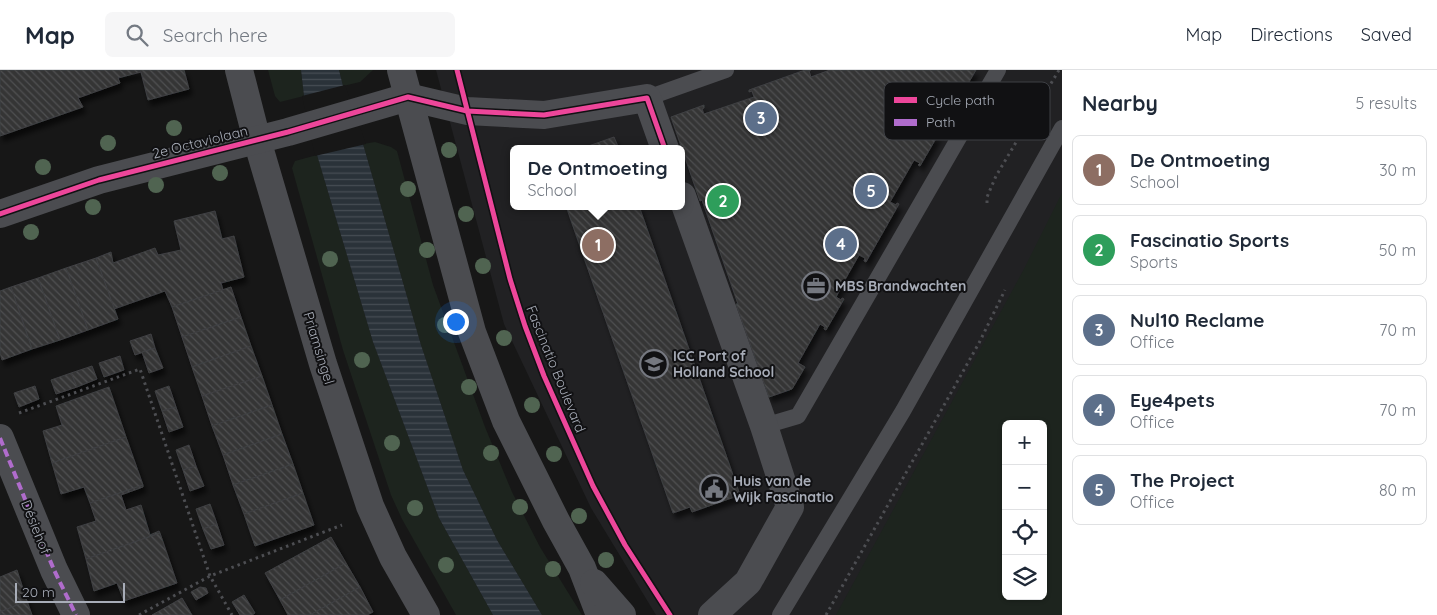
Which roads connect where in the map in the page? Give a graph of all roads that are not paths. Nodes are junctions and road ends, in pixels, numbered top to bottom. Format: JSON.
{"nodes":[{"id":1,"x":239,"y":70,"type":"edge"},
{"id":2,"x":402,"y":70,"type":"edge"},
{"id":3,"x":726,"y":70,"type":"edge"},
{"id":4,"x":998,"y":70,"type":"edge"},
{"id":5,"x":991,"y":82,"type":"edge"},
{"id":6,"x":408,"y":97,"type":"junction"},
{"id":7,"x":647,"y":98,"type":"junction"},
{"id":8,"x":1062,"y":128,"type":"edge"},
{"id":9,"x":257,"y":140,"type":"junction"},
{"id":10,"x":958,"y":140,"type":"edge"},
{"id":11,"x":664,"y":145,"type":"edge"},
{"id":12,"x":685,"y":204,"type":"edge"},
{"id":13,"x":0,"y":214,"type":"edge"},
{"id":14,"x":764,"y":426,"type":"junction"},
{"id":15,"x":0,"y":438,"type":"edge"},
{"id":16,"x":582,"y":568,"type":"junction"},
{"id":17,"x":76,"y":615,"type":"edge"},
{"id":18,"x":426,"y":615,"type":"edge"},
{"id":19,"x":600,"y":615,"type":"edge"},
{"id":20,"x":622,"y":615,"type":"edge"},
{"id":21,"x":712,"y":615,"type":"edge"},
{"id":22,"x":780,"y":615,"type":"edge"}],
"edges":[{"from":1,"to":9,"type":"street","name":"Priamsingel"},
{"from":2,"to":6,"type":"street"},
{"from":3,"to":7,"type":"lane"},
{"from":4,"to":5,"type":"lane"},
{"from":6,"to":7,"type":"street"},
{"from":6,"to":9,"type":"street","name":"2e Octaviolaan"},
{"from":6,"to":16,"type":"street"},
{"from":7,"to":11,"type":"street"},
{"from":8,"to":22,"type":"lane","bridge":true},
{"from":9,"to":13,"type":"street","name":"2e Octaviolaan"},
{"from":9,"to":18,"type":"street","name":"Priamsingel"},
{"from":10,"to":14,"type":"lane"},
{"from":12,"to":14,"type":"street"},
{"from":14,"to":21,"type":"street"},
{"from":15,"to":17,"type":"street","name":"Désiehof"},
{"from":16,"to":19,"type":"street"},
{"from":16,"to":20,"type":"street"}]}
